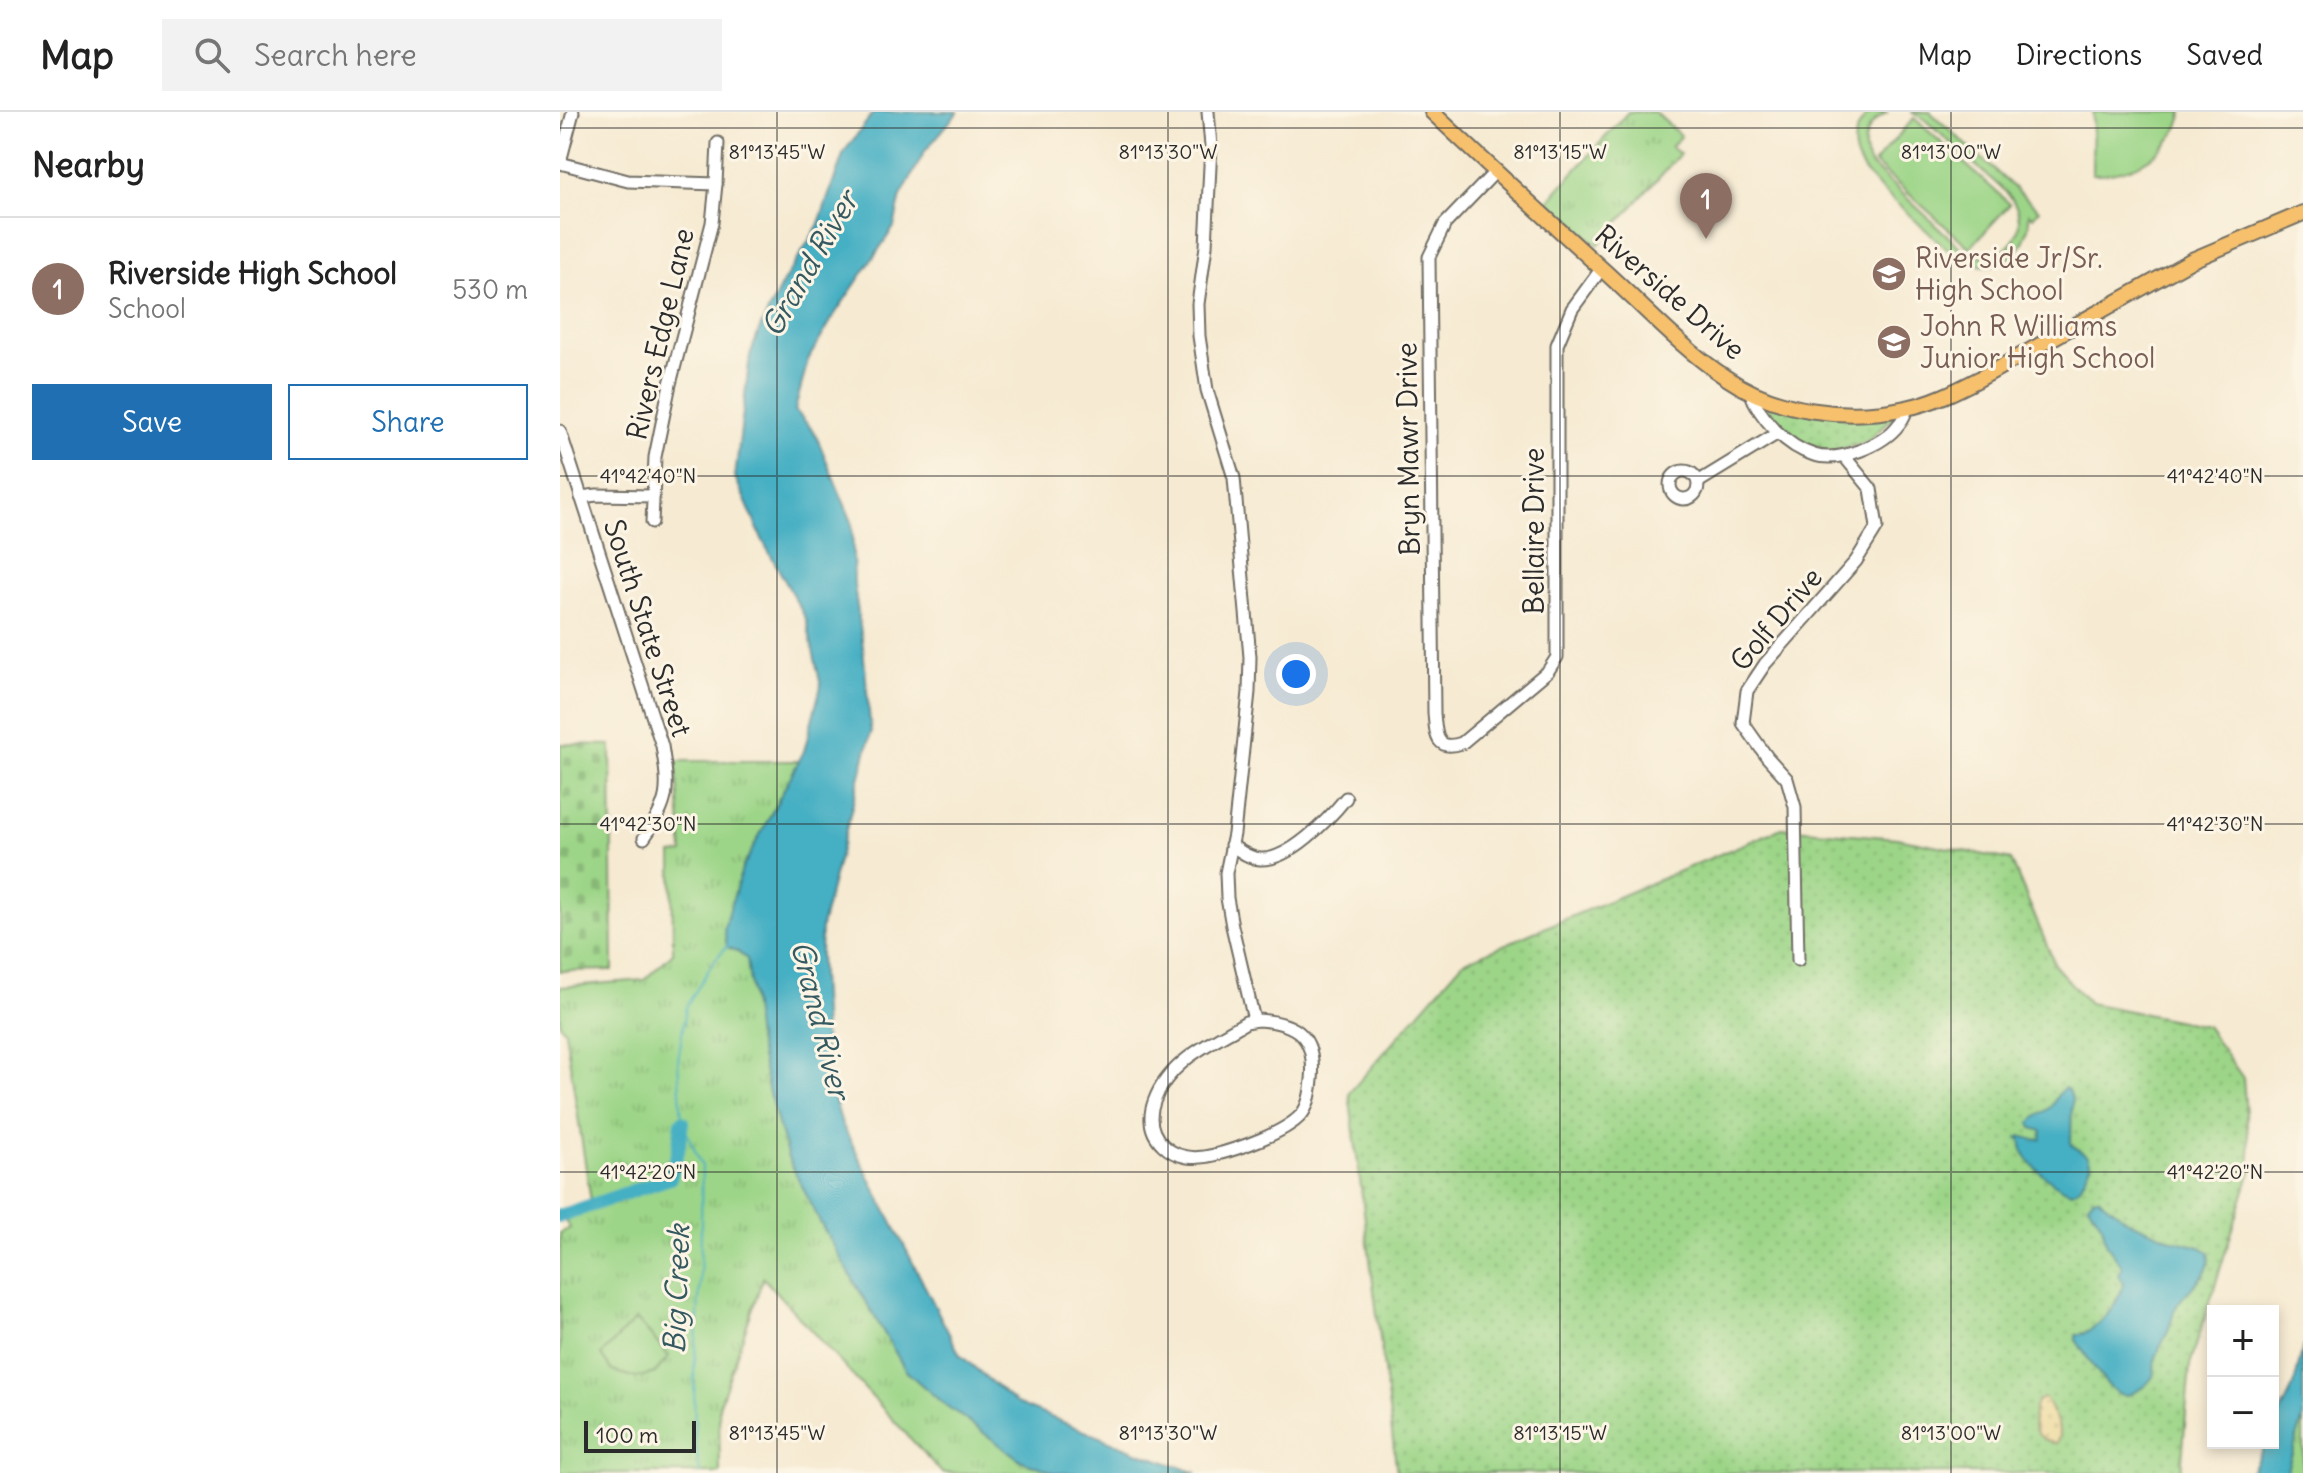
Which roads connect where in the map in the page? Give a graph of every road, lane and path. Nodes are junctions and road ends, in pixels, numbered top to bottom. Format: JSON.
{"nodes":[{"id":1,"x":573,"y":112,"type":"edge"},
{"id":2,"x":1208,"y":112,"type":"edge"},
{"id":3,"x":1432,"y":112,"type":"edge"},
{"id":4,"x":718,"y":143,"type":"dead end"},
{"id":5,"x":560,"y":162,"type":"edge"},
{"id":6,"x":1495,"y":172,"type":"junction"},
{"id":7,"x":716,"y":184,"type":"junction"},
{"id":8,"x":2303,"y":213,"type":"edge"},
{"id":9,"x":1602,"y":268,"type":"junction"},
{"id":10,"x":1750,"y":391,"type":"junction"},
{"id":11,"x":1908,"y":408,"type":"junction"},
{"id":12,"x":560,"y":431,"type":"edge"},
{"id":13,"x":1778,"y":433,"type":"junction"},
{"id":14,"x":1844,"y":456,"type":"junction"},
{"id":15,"x":1698,"y":482,"type":"dead end"},
{"id":16,"x":653,"y":496,"type":"junction"},
{"id":17,"x":581,"y":497,"type":"junction"},
{"id":18,"x":652,"y":522,"type":"dead end"},
{"id":19,"x":1444,"y":745,"type":"joint"},
{"id":20,"x":1346,"y":798,"type":"dead end"},
{"id":21,"x":644,"y":838,"type":"dead end"},
{"id":22,"x":1231,"y":845,"type":"junction"},
{"id":23,"x":1798,"y":960,"type":"dead end"},
{"id":24,"x":1254,"y":1020,"type":"junction"}],
"edges":[{"from":1,"to":5,"type":"street"},
{"from":2,"to":22,"type":"street"},
{"from":3,"to":6,"type":"main road","name":"Riverside Drive"},
{"from":4,"to":7,"type":"street","name":"Rivers Edge Lane"},
{"from":5,"to":7,"type":"street"},
{"from":6,"to":9,"type":"main road","name":"Riverside Drive"},
{"from":6,"to":19,"type":"street","name":"Bryn Mawr Drive"},
{"from":7,"to":16,"type":"street","name":"Rivers Edge Lane"},
{"from":8,"to":11,"type":"main road","name":"Riverside Drive"},
{"from":9,"to":10,"type":"main road","name":"Riverside Drive"},
{"from":9,"to":19,"type":"street","name":"Bellaire Drive"},
{"from":10,"to":11,"type":"main road","name":"Riverside Drive"},
{"from":10,"to":13,"type":"street"},
{"from":11,"to":14,"type":"street"},
{"from":12,"to":17,"type":"street","name":"South State Street"},
{"from":13,"to":14,"type":"street"},
{"from":13,"to":15,"type":"street"},
{"from":14,"to":23,"type":"street","name":"Golf Drive"},
{"from":16,"to":17,"type":"street"},
{"from":16,"to":18,"type":"street","name":"Rivers Edge Lane"},
{"from":17,"to":21,"type":"street","name":"South State Street"},
{"from":20,"to":22,"type":"street"},
{"from":22,"to":24,"type":"street"},
{"from":24,"to":24,"type":"street"}]}
